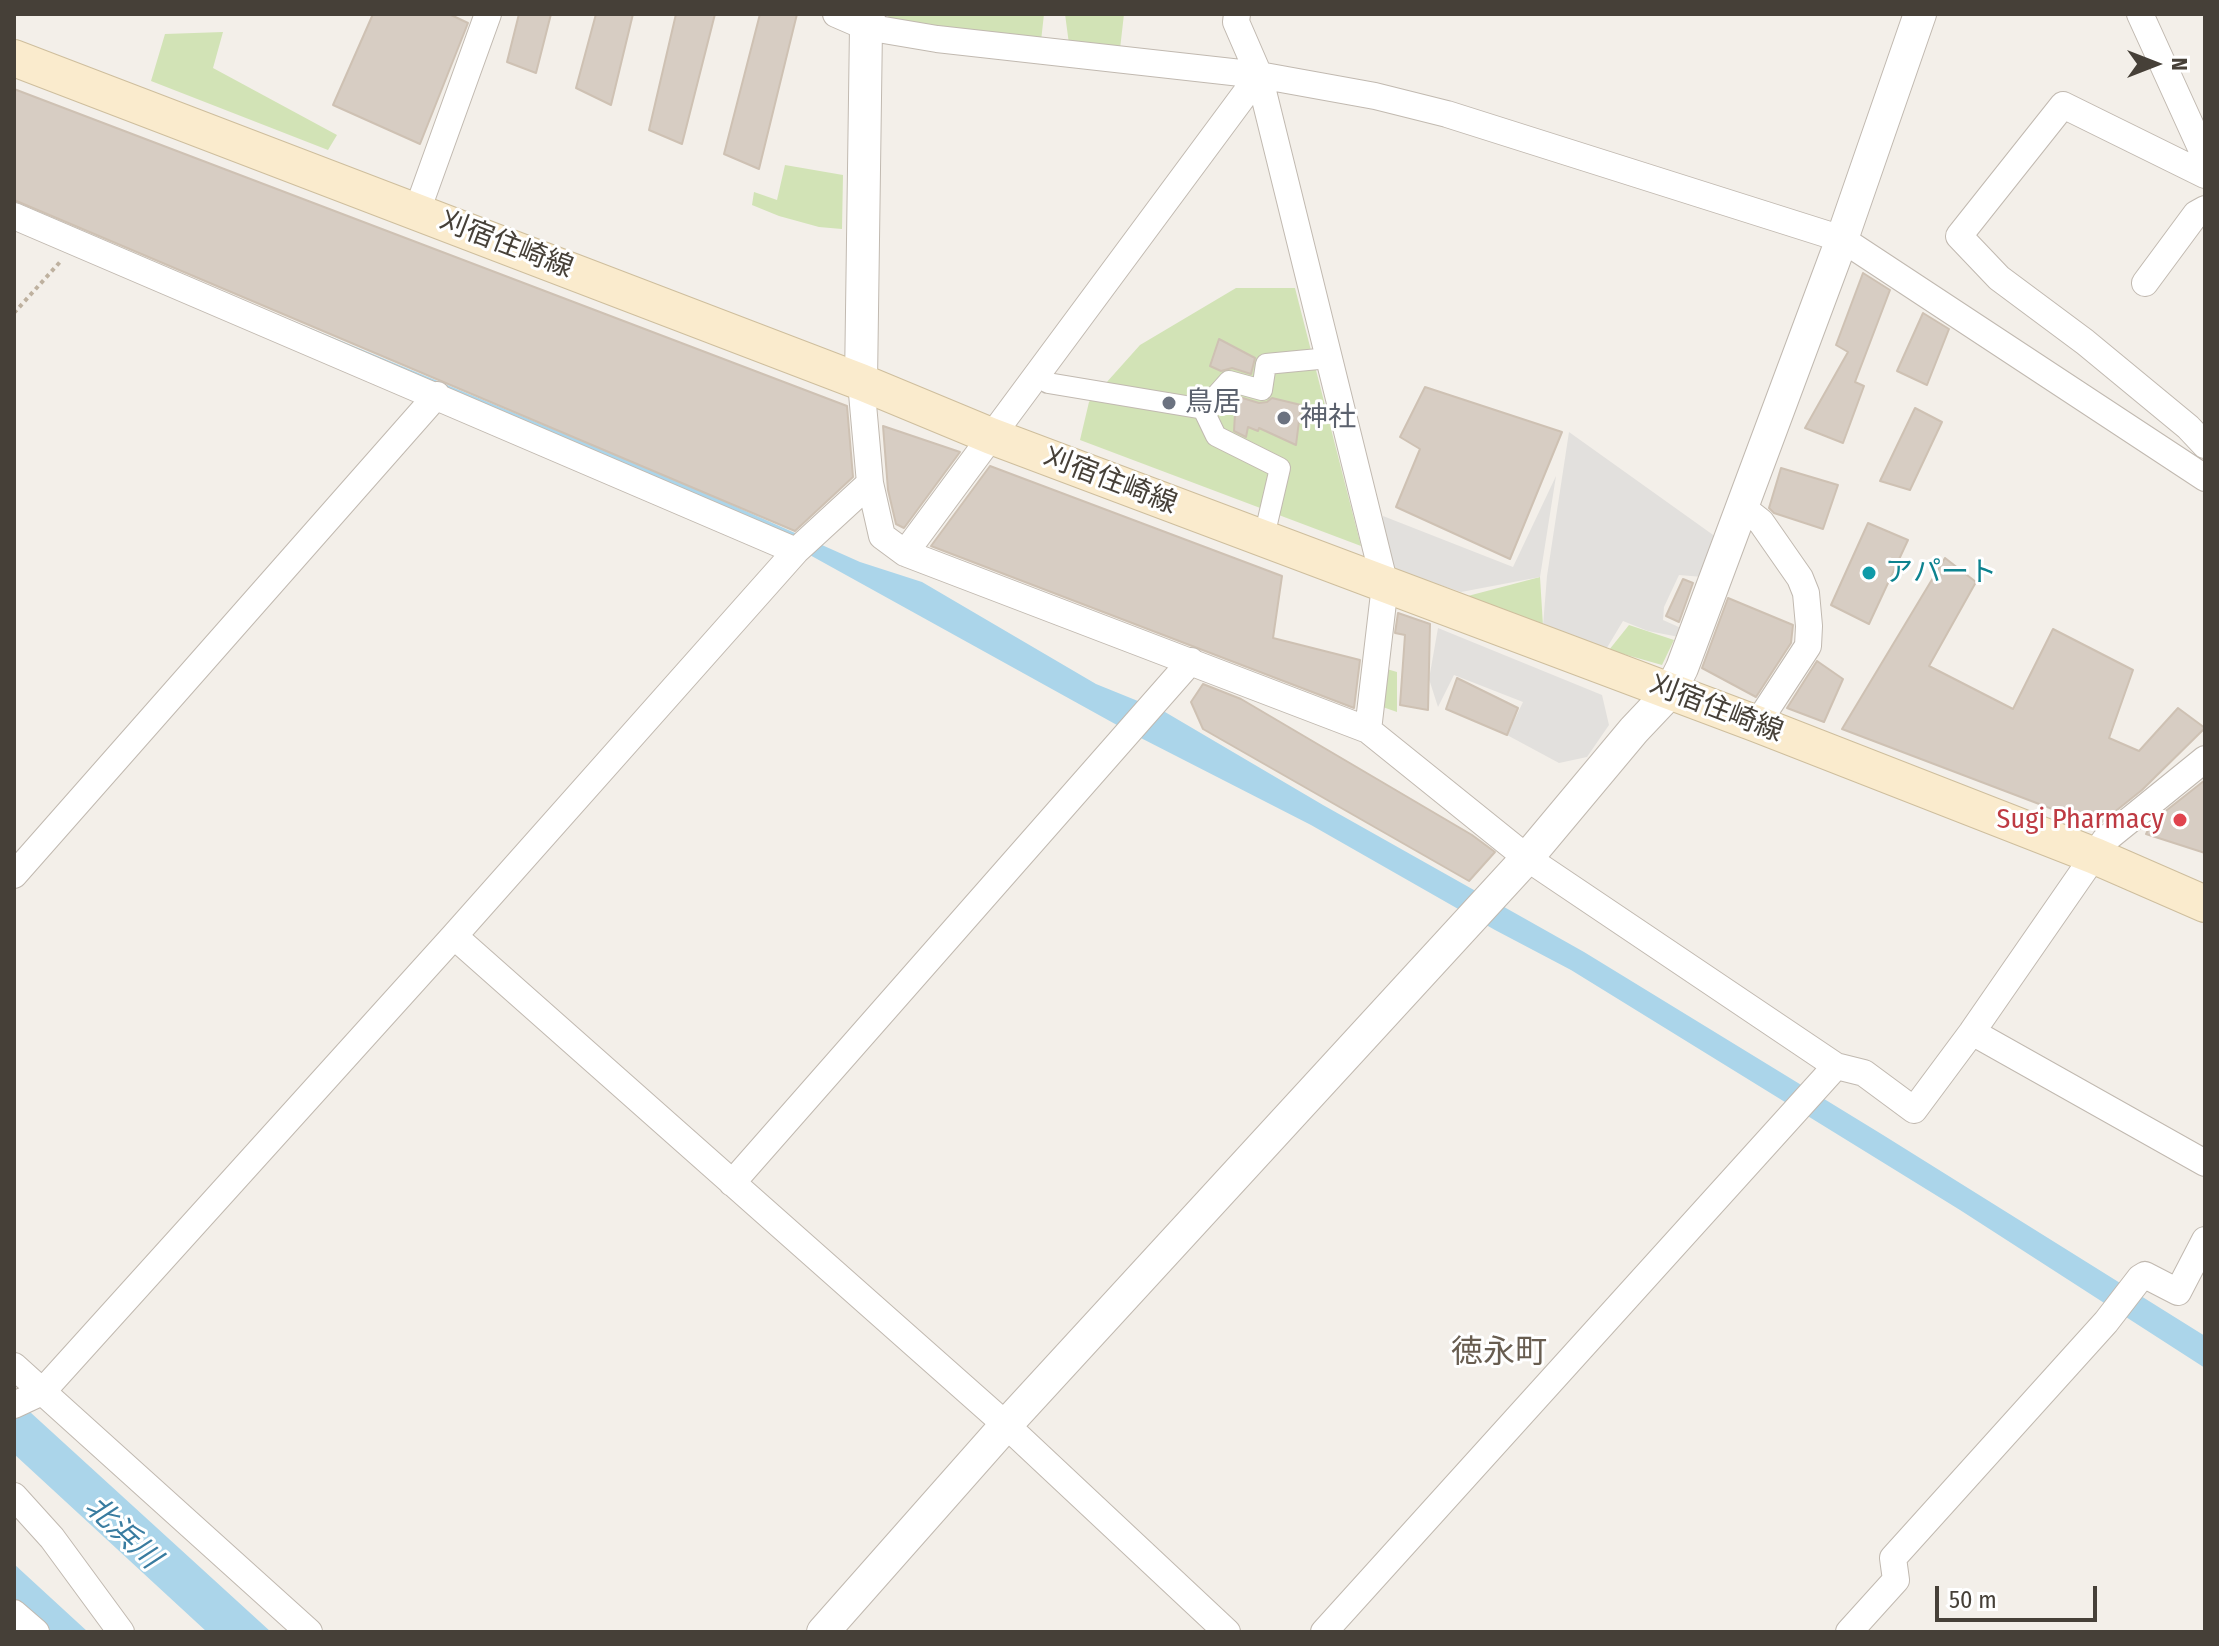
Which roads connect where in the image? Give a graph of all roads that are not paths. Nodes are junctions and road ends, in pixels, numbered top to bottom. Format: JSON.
{"nodes":[{"id":1,"x":488,"y":14,"type":"edge"},
{"id":2,"x":836,"y":14,"type":"edge"},
{"id":3,"x":1237,"y":14,"type":"edge"},
{"id":4,"x":1920,"y":14,"type":"edge"},
{"id":5,"x":2140,"y":14,"type":"edge"},
{"id":6,"x":867,"y":20,"type":"edge"},
{"id":7,"x":14,"y":58,"type":"edge"},
{"id":8,"x":1259,"y":75,"type":"junction"},
{"id":9,"x":2205,"y":157,"type":"edge"},
{"id":10,"x":2205,"y":175,"type":"edge"},
{"id":11,"x":2205,"y":209,"type":"edge"},
{"id":12,"x":417,"y":211,"type":"junction"},
{"id":13,"x":14,"y":216,"type":"edge"},
{"id":14,"x":1842,"y":239,"type":"junction"},
{"id":15,"x":2145,"y":283,"type":"dead end"},
{"id":16,"x":1329,"y":358,"type":"junction"},
{"id":17,"x":861,"y":382,"type":"junction"},
{"id":18,"x":1048,"y":383,"type":"dead end"},
{"id":19,"x":437,"y":395,"type":"junction"},
{"id":20,"x":1203,"y":409,"type":"junction"},
{"id":21,"x":991,"y":436,"type":"junction"},
{"id":22,"x":2205,"y":445,"type":"edge"},
{"id":23,"x":2205,"y":478,"type":"edge"},
{"id":24,"x":870,"y":483,"type":"junction"},
{"id":25,"x":1742,"y":507,"type":"junction"},
{"id":26,"x":1266,"y":528,"type":"dead end"},
{"id":27,"x":796,"y":551,"type":"junction"},
{"id":28,"x":905,"y":553,"type":"junction"},
{"id":29,"x":1385,"y":585,"type":"junction"},
{"id":30,"x":1191,"y":661,"type":"junction"},
{"id":31,"x":1670,"y":692,"type":"junction"},
{"id":32,"x":1757,"y":724,"type":"junction"},
{"id":33,"x":1368,"y":730,"type":"junction"},
{"id":34,"x":2205,"y":759,"type":"edge"},
{"id":35,"x":2095,"y":856,"type":"junction"},
{"id":36,"x":1527,"y":858,"type":"junction"},
{"id":37,"x":14,"y":875,"type":"edge"},
{"id":38,"x":2205,"y":904,"type":"edge"},
{"id":39,"x":454,"y":936,"type":"junction"},
{"id":40,"x":1972,"y":1032,"type":"junction"},
{"id":41,"x":1836,"y":1066,"type":"junction"},
{"id":42,"x":2205,"y":1163,"type":"edge"},
{"id":43,"x":732,"y":1183,"type":"junction"},
{"id":44,"x":2205,"y":1240,"type":"edge"},
{"id":45,"x":14,"y":1366,"type":"edge"},
{"id":46,"x":30,"y":1398,"type":"edge"},
{"id":47,"x":1006,"y":1425,"type":"junction"},
{"id":48,"x":14,"y":1496,"type":"edge"},
{"id":49,"x":14,"y":1613,"type":"edge"},
{"id":50,"x":36,"y":1632,"type":"edge"},
{"id":51,"x":121,"y":1632,"type":"edge"},
{"id":52,"x":309,"y":1632,"type":"edge"},
{"id":53,"x":823,"y":1632,"type":"edge"},
{"id":54,"x":1227,"y":1632,"type":"edge"},
{"id":55,"x":1324,"y":1632,"type":"edge"},
{"id":56,"x":1849,"y":1632,"type":"edge"}],
"edges":[{"from":1,"to":12,"type":"street"},
{"from":2,"to":6,"type":"street"},
{"from":3,"to":8,"type":"street"},
{"from":4,"to":14,"type":"street"},
{"from":5,"to":9,"type":"street"},
{"from":6,"to":8,"type":"street"},
{"from":6,"to":17,"type":"street"},
{"from":7,"to":12,"type":"main road","name":"刈宿住崎線"},
{"from":8,"to":14,"type":"street"},
{"from":8,"to":16,"type":"street"},
{"from":8,"to":21,"type":"street"},
{"from":10,"to":22,"type":"street"},
{"from":11,"to":15,"type":"street"},
{"from":12,"to":17,"type":"main road","name":"刈宿住崎線"},
{"from":13,"to":19,"type":"street"},
{"from":14,"to":23,"type":"street"},
{"from":14,"to":25,"type":"street"},
{"from":16,"to":20,"type":"street"},
{"from":16,"to":29,"type":"street"},
{"from":17,"to":21,"type":"main road","name":"刈宿住崎線"},
{"from":17,"to":24,"type":"street"},
{"from":18,"to":20,"type":"street"},
{"from":19,"to":27,"type":"street"},
{"from":19,"to":37,"type":"street"},
{"from":20,"to":26,"type":"street"},
{"from":21,"to":28,"type":"street"},
{"from":21,"to":29,"type":"main road","name":"刈宿住崎線"},
{"from":24,"to":27,"type":"street"},
{"from":24,"to":28,"type":"street"},
{"from":25,"to":31,"type":"street"},
{"from":25,"to":32,"type":"street"},
{"from":27,"to":39,"type":"street"},
{"from":28,"to":30,"type":"street"},
{"from":29,"to":31,"type":"main road","name":"刈宿住崎線"},
{"from":29,"to":33,"type":"street"},
{"from":30,"to":33,"type":"street"},
{"from":30,"to":43,"type":"street"},
{"from":31,"to":32,"type":"main road","name":"刈宿住崎線"},
{"from":31,"to":36,"type":"street"},
{"from":32,"to":35,"type":"main road","name":"刈宿住崎線"},
{"from":33,"to":36,"type":"street"},
{"from":34,"to":35,"type":"street"},
{"from":35,"to":38,"type":"main road","name":"刈宿住崎線"},
{"from":35,"to":40,"type":"street"},
{"from":36,"to":41,"type":"street"},
{"from":36,"to":47,"type":"street"},
{"from":39,"to":43,"type":"street"},
{"from":39,"to":46,"type":"street"},
{"from":40,"to":41,"type":"street"},
{"from":40,"to":42,"type":"street"},
{"from":41,"to":55,"type":"street"},
{"from":43,"to":47,"type":"street"},
{"from":44,"to":56,"type":"street"},
{"from":45,"to":46,"type":"street"},
{"from":46,"to":52,"type":"street"},
{"from":47,"to":53,"type":"street"},
{"from":47,"to":54,"type":"street"},
{"from":48,"to":51,"type":"street"},
{"from":49,"to":50,"type":"street"}]}
